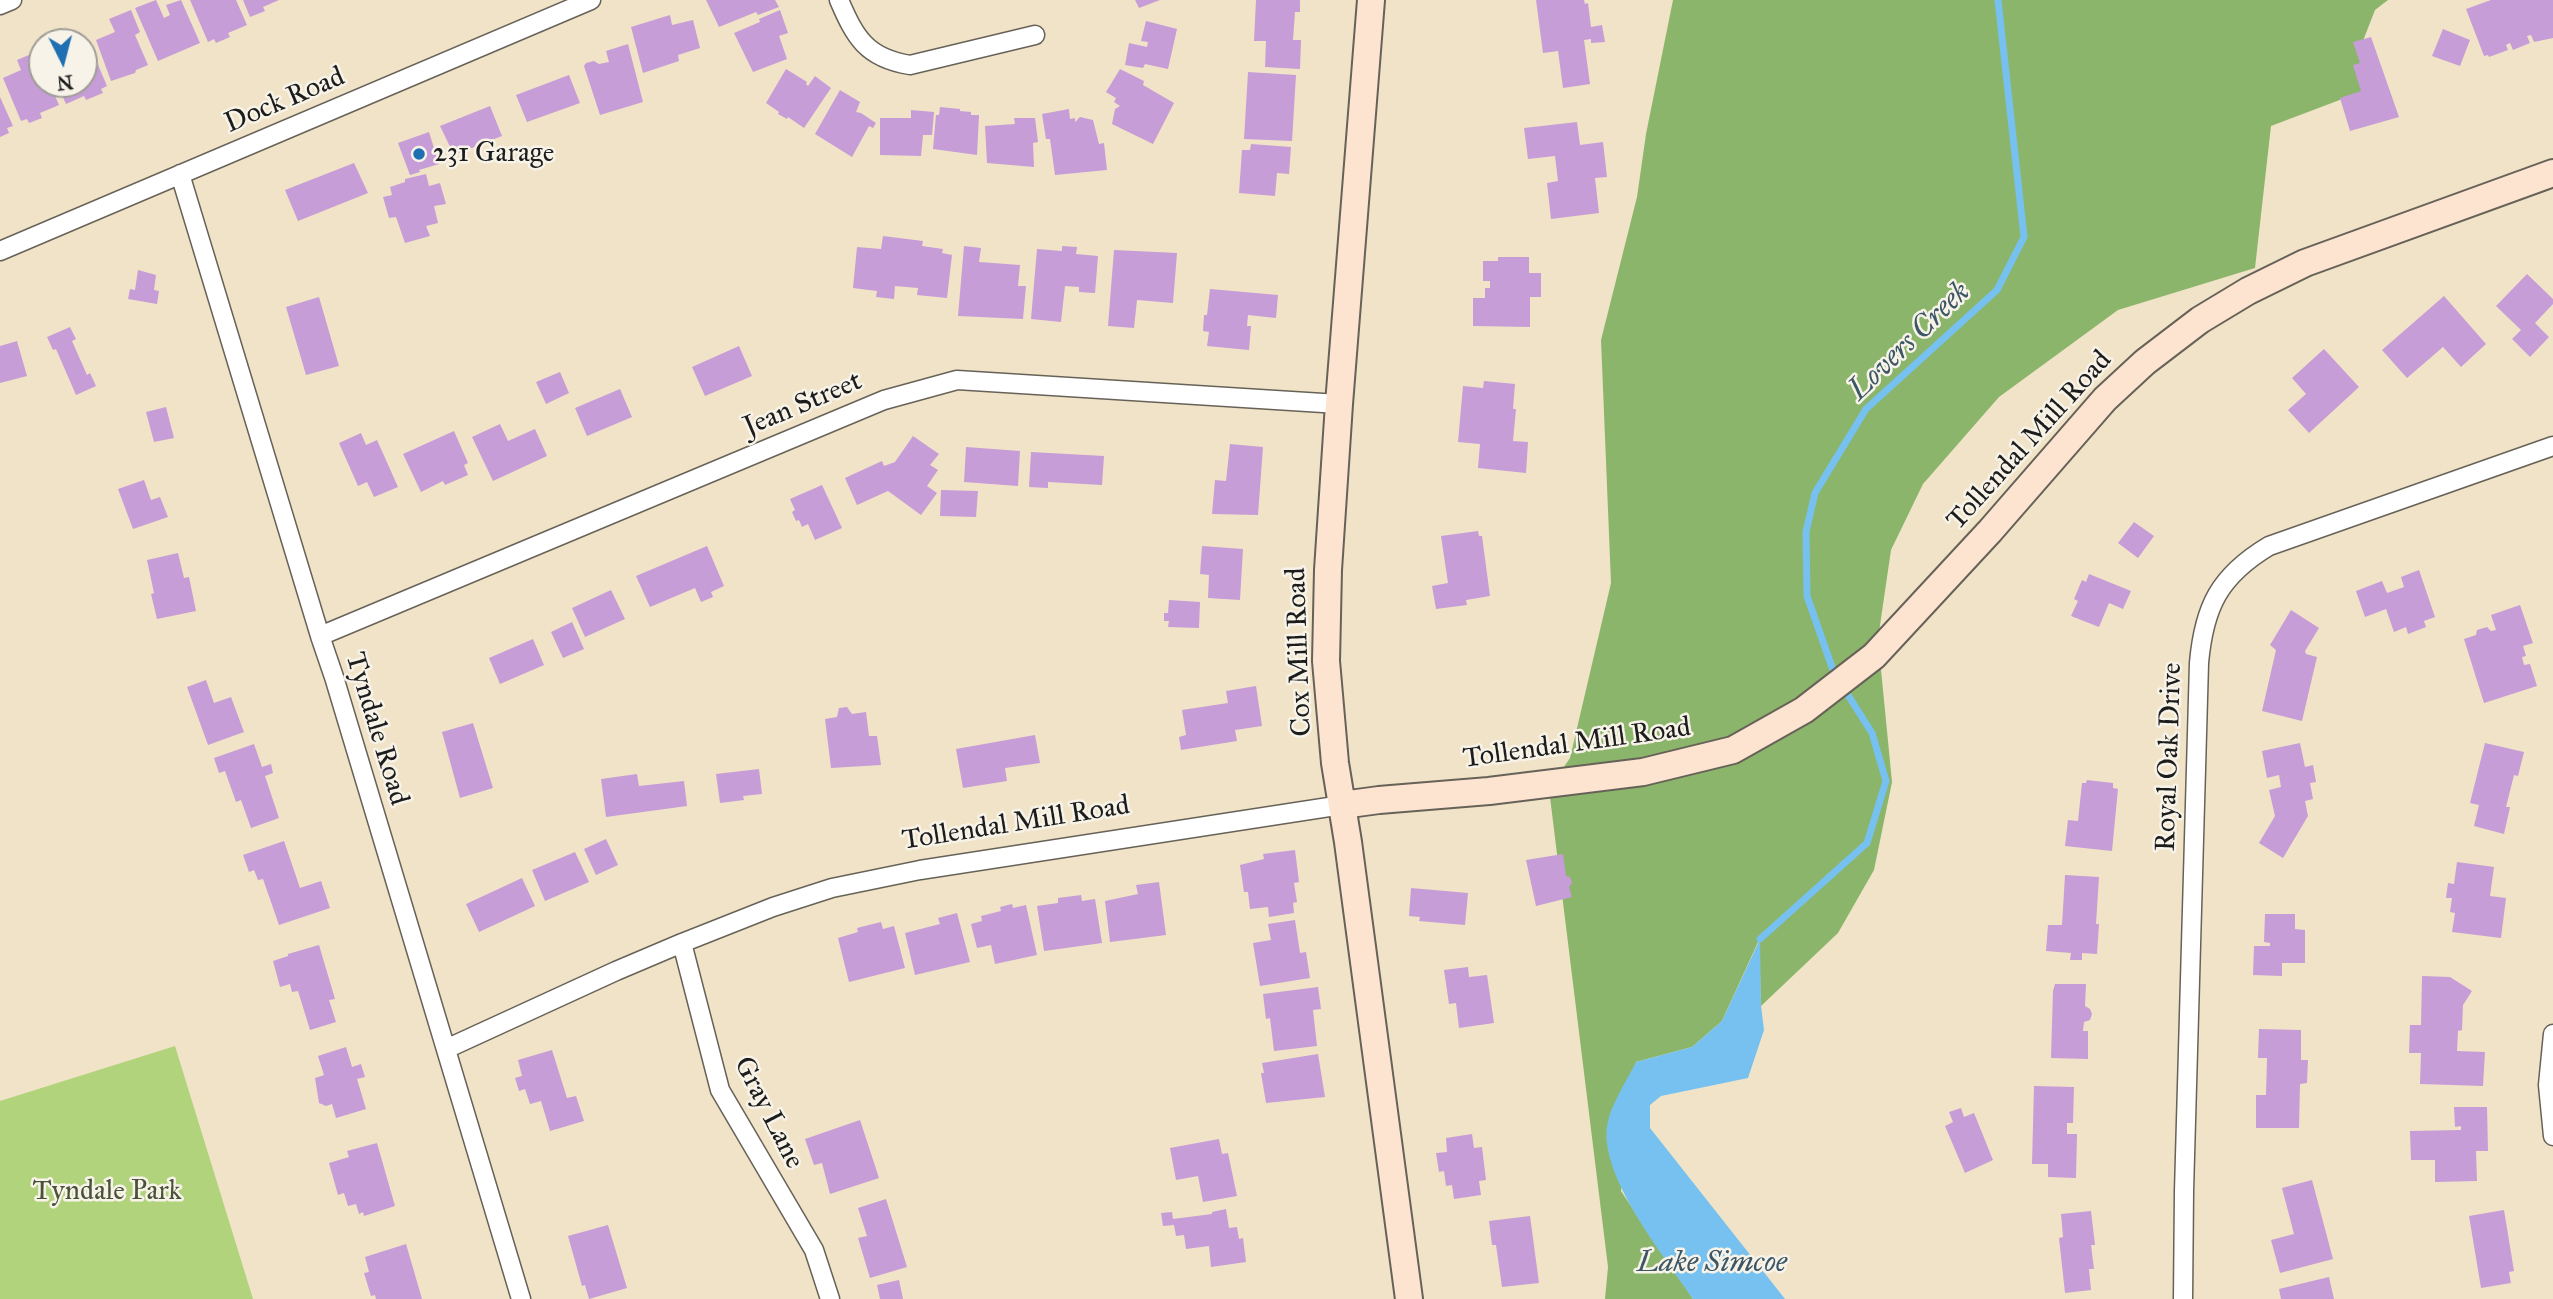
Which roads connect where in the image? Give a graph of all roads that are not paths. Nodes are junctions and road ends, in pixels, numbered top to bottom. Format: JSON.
{"nodes":[{"id":1,"x":12,"y":0,"type":"edge"},
{"id":2,"x":591,"y":0,"type":"edge"},
{"id":3,"x":839,"y":0,"type":"edge"},
{"id":4,"x":1371,"y":0,"type":"edge"},
{"id":5,"x":0,"y":5,"type":"edge"},
{"id":6,"x":1035,"y":35,"type":"dead end"},
{"id":7,"x":2553,"y":173,"type":"edge"},
{"id":8,"x":180,"y":174,"type":"junction"},
{"id":9,"x":0,"y":251,"type":"edge"},
{"id":10,"x":1339,"y":404,"type":"junction"},
{"id":11,"x":2553,"y":447,"type":"edge"},
{"id":12,"x":320,"y":636,"type":"junction"},
{"id":13,"x":1342,"y":805,"type":"junction"},
{"id":14,"x":682,"y":943,"type":"junction"},
{"id":15,"x":2553,"y":1034,"type":"edge"},
{"id":16,"x":446,"y":1049,"type":"junction"},
{"id":17,"x":2553,"y":1136,"type":"edge"},
{"id":18,"x":521,"y":1299,"type":"edge"},
{"id":19,"x":830,"y":1299,"type":"edge"},
{"id":20,"x":1409,"y":1299,"type":"edge"},
{"id":21,"x":2183,"y":1299,"type":"edge"}],
"edges":[{"from":1,"to":5,"type":"street"},
{"from":2,"to":8,"type":"street","name":"Dock Road"},
{"from":3,"to":6,"type":"street"},
{"from":4,"to":10,"type":"street","name":"Cox Mill Road"},
{"from":7,"to":13,"type":"street","name":"Tollendal Mill Road"},
{"from":8,"to":9,"type":"street","name":"Dock Road"},
{"from":8,"to":12,"type":"street","name":"Tyndale Road"},
{"from":10,"to":12,"type":"street","name":"Jean Street"},
{"from":10,"to":13,"type":"street","name":"Cox Mill Road"},
{"from":11,"to":21,"type":"street","name":"Royal Oak Drive"},
{"from":12,"to":16,"type":"street","name":"Tyndale Road"},
{"from":13,"to":14,"type":"street","name":"Tollendal Mill Road"},
{"from":13,"to":20,"type":"street","name":"Cox Mill Road"},
{"from":14,"to":16,"type":"street","name":"Tollendal Mill Road"},
{"from":14,"to":19,"type":"street","name":"Gray Lane"},
{"from":15,"to":17,"type":"street"},
{"from":16,"to":18,"type":"street","name":"Tyndale Road"}]}
